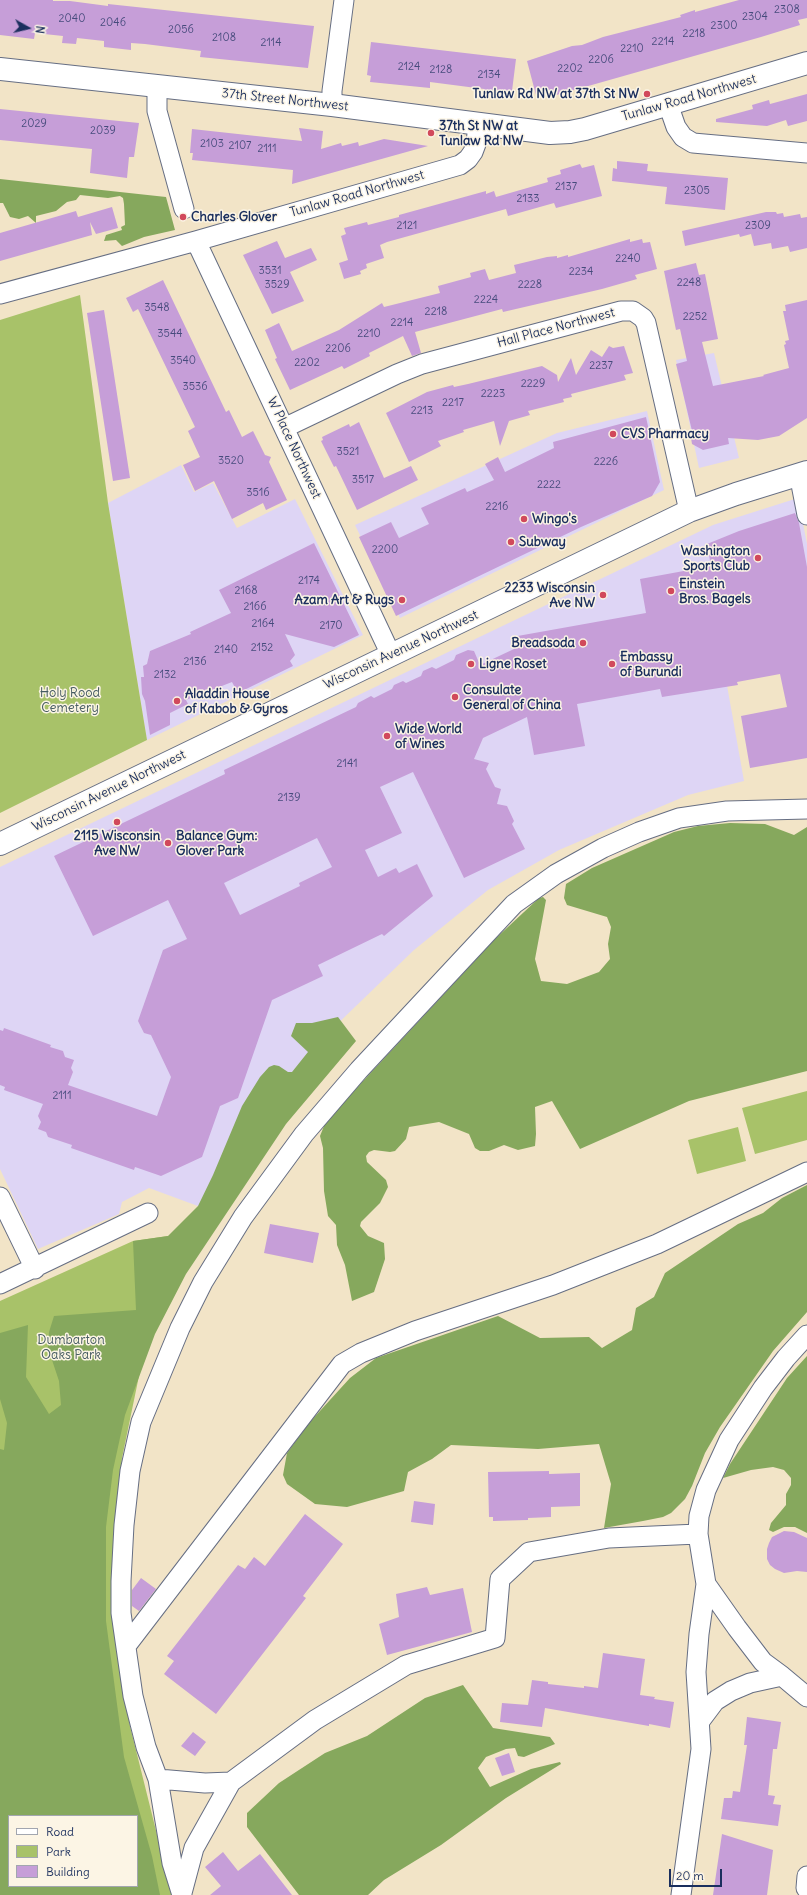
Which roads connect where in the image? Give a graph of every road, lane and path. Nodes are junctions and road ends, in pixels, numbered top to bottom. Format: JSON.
{"nodes":[{"id":1,"x":344,"y":0,"type":"edge"},
{"id":2,"x":807,"y":63,"type":"edge"},
{"id":3,"x":0,"y":69,"type":"edge"},
{"id":4,"x":157,"y":86,"type":"junction"},
{"id":5,"x":668,"y":104,"type":"junction"},
{"id":6,"x":332,"y":106,"type":"junction"},
{"id":7,"x":478,"y":123,"type":"junction"},
{"id":8,"x":570,"y":132,"type":"joint"},
{"id":9,"x":807,"y":153,"type":"edge"},
{"id":10,"x":184,"y":209,"type":"dead end"},
{"id":11,"x":196,"y":241,"type":"junction"},
{"id":12,"x":0,"y":294,"type":"edge"},
{"id":13,"x":284,"y":428,"type":"junction"},
{"id":14,"x":803,"y":473,"type":"edge"},
{"id":15,"x":689,"y":511,"type":"junction"},
{"id":16,"x":807,"y":515,"type":"edge"},
{"id":17,"x":391,"y":655,"type":"junction"},
{"id":18,"x":807,"y":809,"type":"edge"},
{"id":19,"x":0,"y":844,"type":"edge"},
{"id":20,"x":807,"y":1172,"type":"edge"},
{"id":21,"x":0,"y":1197,"type":"edge"},
{"id":22,"x":148,"y":1213,"type":"dead end"},
{"id":23,"x":34,"y":1269,"type":"junction"},
{"id":24,"x":0,"y":1284,"type":"edge"},
{"id":25,"x":807,"y":1335,"type":"edge"},
{"id":26,"x":698,"y":1534,"type":"junction"},
{"id":27,"x":706,"y":1584,"type":"junction"},
{"id":28,"x":126,"y":1646,"type":"junction"},
{"id":29,"x":782,"y":1676,"type":"junction"},
{"id":30,"x":807,"y":1697,"type":"edge"},
{"id":31,"x":700,"y":1721,"type":"junction"},
{"id":32,"x":158,"y":1779,"type":"junction"},
{"id":33,"x":232,"y":1782,"type":"junction"},
{"id":34,"x":182,"y":1894,"type":"edge"},
{"id":35,"x":682,"y":1895,"type":"edge"}],
"edges":[{"from":1,"to":6,"type":"street"},
{"from":2,"to":5,"type":"main road","name":"Tunlaw Road Northwest"},
{"from":3,"to":4,"type":"main road","name":"37th Street Northwest"},
{"from":4,"to":6,"type":"main road","name":"37th Street Northwest"},
{"from":4,"to":10,"type":"street"},
{"from":5,"to":8,"type":"main road","name":"Tunlaw Road Northwest"},
{"from":5,"to":9,"type":"street"},
{"from":6,"to":7,"type":"main road","name":"37th Street Northwest"},
{"from":7,"to":8,"type":"main road","name":"37th Street Northwest"},
{"from":7,"to":11,"type":"street","name":"Tunlaw Road Northwest"},
{"from":11,"to":12,"type":"street","name":"Tunlaw Road Northwest"},
{"from":11,"to":13,"type":"street","name":"W Place Northwest"},
{"from":13,"to":15,"type":"street","name":"Hall Place Northwest"},
{"from":13,"to":17,"type":"street","name":"W Place Northwest"},
{"from":14,"to":15,"type":"main road","name":"Wisconsin Avenue Northwest"},
{"from":14,"to":16,"type":"street"},
{"from":15,"to":17,"type":"main road","name":"Wisconsin Avenue Northwest"},
{"from":17,"to":19,"type":"main road","name":"Wisconsin Avenue Northwest"},
{"from":18,"to":28,"type":"street"},
{"from":20,"to":28,"type":"street"},
{"from":21,"to":23,"type":"street"},
{"from":22,"to":23,"type":"street"},
{"from":23,"to":24,"type":"street"},
{"from":25,"to":26,"type":"street"},
{"from":26,"to":27,"type":"street"},
{"from":26,"to":33,"type":"street"},
{"from":27,"to":29,"type":"street"},
{"from":27,"to":31,"type":"street"},
{"from":28,"to":32,"type":"street"},
{"from":29,"to":30,"type":"street"},
{"from":29,"to":31,"type":"street"},
{"from":31,"to":35,"type":"street"},
{"from":32,"to":33,"type":"street"},
{"from":32,"to":34,"type":"street"},
{"from":33,"to":34,"type":"street"}]}
